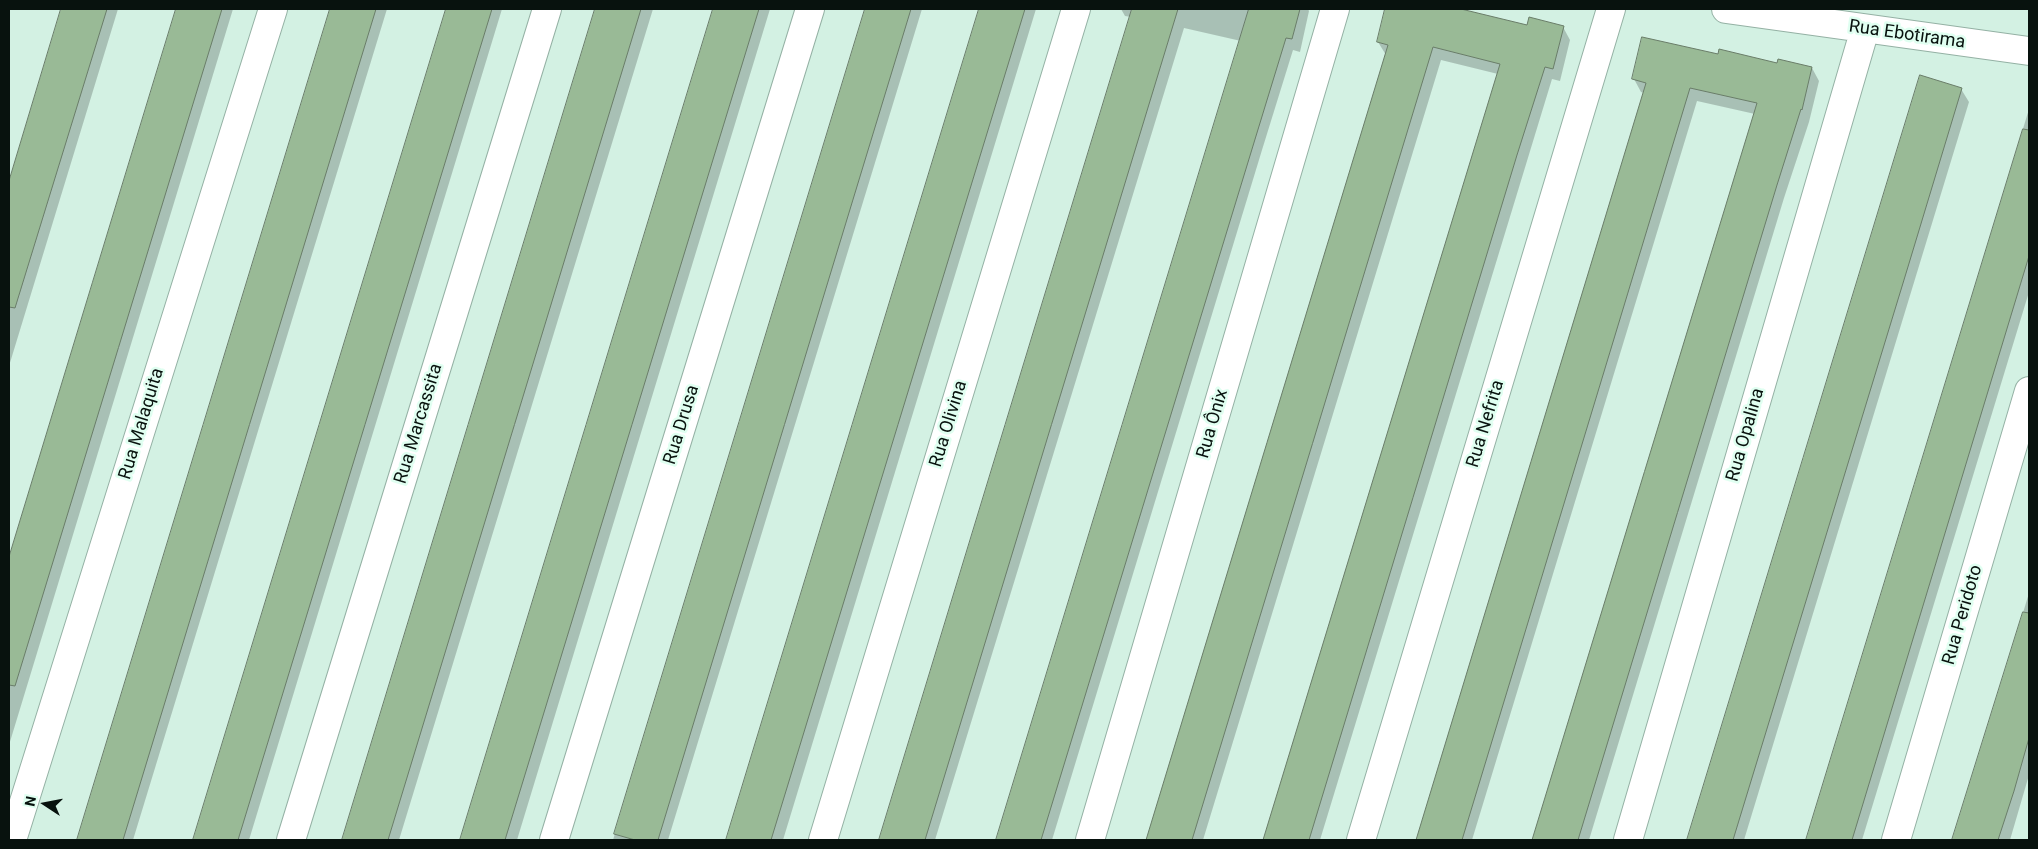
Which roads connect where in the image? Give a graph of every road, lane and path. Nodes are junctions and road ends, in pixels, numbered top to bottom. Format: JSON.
{"nodes":[{"id":1,"x":273,"y":9,"type":"edge"},
{"id":2,"x":547,"y":9,"type":"edge"},
{"id":3,"x":810,"y":9,"type":"edge"},
{"id":4,"x":1076,"y":9,"type":"edge"},
{"id":5,"x":1335,"y":9,"type":"edge"},
{"id":6,"x":1611,"y":9,"type":"edge"},
{"id":7,"x":1726,"y":9,"type":"edge"},
{"id":8,"x":1865,"y":29,"type":"junction"},
{"id":9,"x":2029,"y":51,"type":"edge"},
{"id":10,"x":2029,"y":391,"type":"edge"},
{"id":11,"x":12,"y":840,"type":"edge"},
{"id":12,"x":290,"y":840,"type":"edge"},
{"id":13,"x":554,"y":840,"type":"edge"},
{"id":14,"x":823,"y":840,"type":"edge"},
{"id":15,"x":1090,"y":840,"type":"edge"},
{"id":16,"x":1361,"y":840,"type":"edge"},
{"id":17,"x":1628,"y":840,"type":"edge"},
{"id":18,"x":1896,"y":840,"type":"edge"}],
"edges":[{"from":1,"to":11,"type":"street","name":"Rua Malaquita"},
{"from":2,"to":12,"type":"street","name":"Rua Marcassita"},
{"from":3,"to":13,"type":"street","name":"Rua Drusa"},
{"from":4,"to":14,"type":"street","name":"Rua Olivina"},
{"from":5,"to":15,"type":"street","name":"Rua Ônix"},
{"from":6,"to":16,"type":"street","name":"Rua Nefrita"},
{"from":7,"to":8,"type":"street","name":"Rua Ebotirama"},
{"from":8,"to":9,"type":"street","name":"Rua Ebotirama"},
{"from":8,"to":17,"type":"street","name":"Rua Opalina"},
{"from":10,"to":18,"type":"street","name":"Rua Peridoto"}]}
